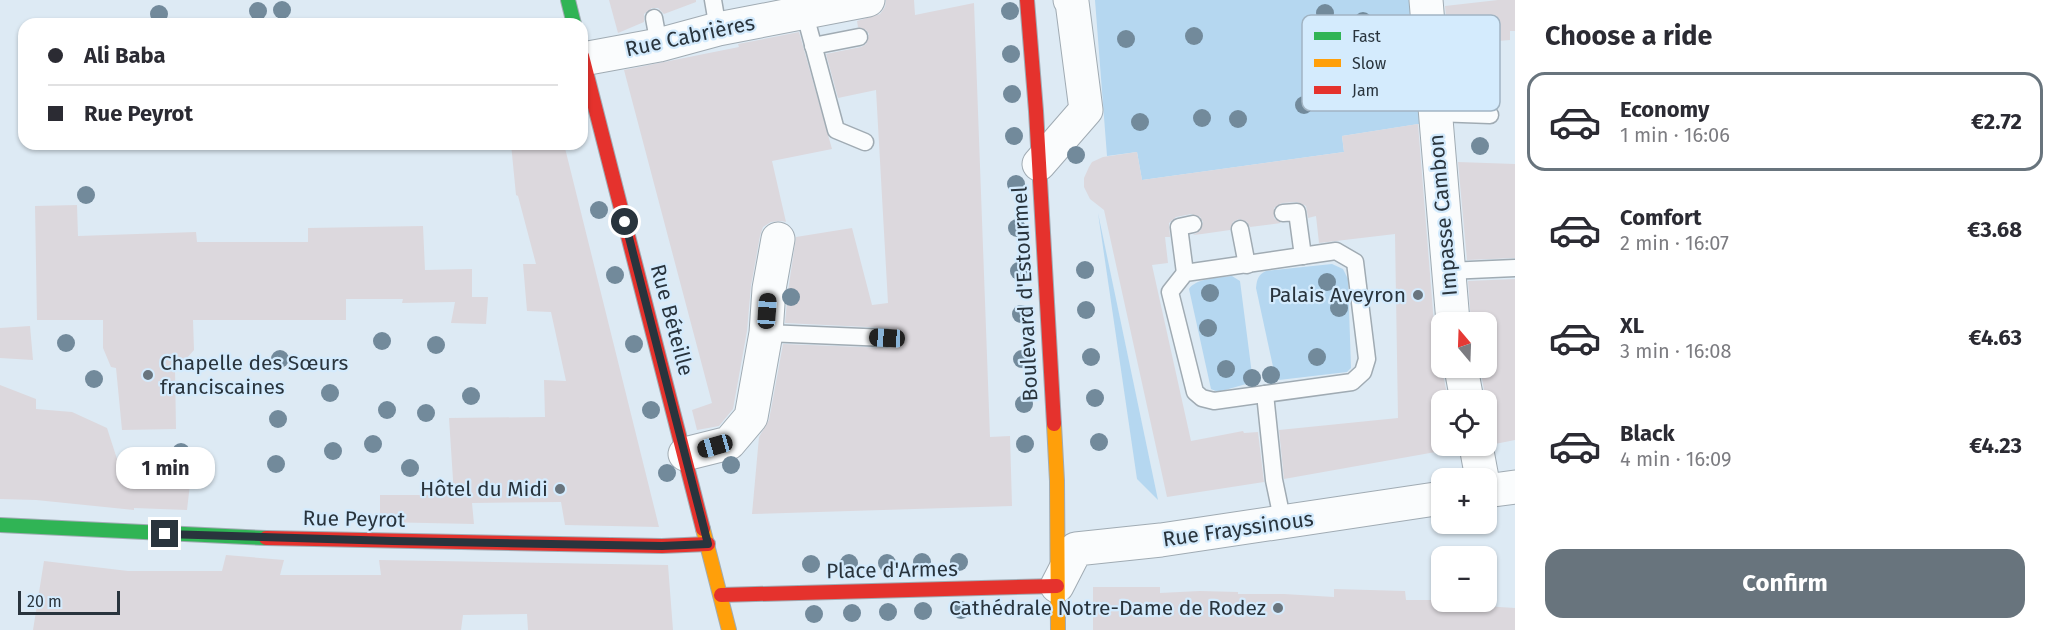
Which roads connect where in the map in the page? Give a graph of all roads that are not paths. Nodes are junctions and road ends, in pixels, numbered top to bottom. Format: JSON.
{"nodes":[{"id":1,"x":568,"y":0,"type":"edge"},
{"id":2,"x":868,"y":0,"type":"edge"},
{"id":3,"x":1027,"y":0,"type":"edge"},
{"id":4,"x":1070,"y":0,"type":"edge"},
{"id":5,"x":1426,"y":0,"type":"edge"},
{"id":6,"x":804,"y":11,"type":"junction"},
{"id":7,"x":715,"y":15,"type":"edge"},
{"id":8,"x":1427,"y":15,"type":"edge"},
{"id":9,"x":572,"y":18,"type":"edge"},
{"id":10,"x":859,"y":37,"type":"dead end"},
{"id":11,"x":813,"y":46,"type":"junction"},
{"id":12,"x":588,"y":56,"type":"edge"},
{"id":13,"x":588,"y":81,"type":"edge"},
{"id":14,"x":1436,"y":113,"type":"joint"},
{"id":15,"x":1490,"y":115,"type":"dead end"},
{"id":16,"x":865,"y":142,"type":"dead end"},
{"id":17,"x":1039,"y":164,"type":"junction"},
{"id":18,"x":1284,"y":213,"type":"dead end"},
{"id":19,"x":1194,"y":224,"type":"dead end"},
{"id":20,"x":1240,"y":229,"type":"dead end"},
{"id":21,"x":778,"y":239,"type":"dead end"},
{"id":22,"x":1303,"y":256,"type":"junction"},
{"id":23,"x":1247,"y":265,"type":"junction"},
{"id":24,"x":1515,"y":268,"type":"edge"},
{"id":25,"x":1448,"y":271,"type":"junction"},
{"id":26,"x":1185,"y":273,"type":"junction"},
{"id":27,"x":1451,"y":312,"type":"edge"},
{"id":28,"x":766,"y":333,"type":"junction"},
{"id":29,"x":887,"y":338,"type":"dead end"},
{"id":30,"x":1265,"y":394,"type":"junction"},
{"id":31,"x":685,"y":454,"type":"junction"},
{"id":32,"x":1515,"y":487,"type":"edge"},
{"id":33,"x":1497,"y":489,"type":"edge"},
{"id":34,"x":1431,"y":500,"type":"edge"},
{"id":35,"x":1283,"y":523,"type":"junction"},
{"id":36,"x":0,"y":525,"type":"edge"},
{"id":37,"x":708,"y":544,"type":"junction"},
{"id":38,"x":1057,"y":586,"type":"junction"},
{"id":39,"x":721,"y":595,"type":"junction"},
{"id":40,"x":729,"y":630,"type":"edge"},
{"id":41,"x":1058,"y":630,"type":"edge"}],
"edges":[{"from":1,"to":9,"type":"main road"},
{"from":2,"to":6,"type":"street","name":"Rue Cabrières"},
{"from":3,"to":17,"type":"main road","name":"Boulevard d'Estourmel"},
{"from":4,"to":17,"type":"street"},
{"from":5,"to":8,"type":"street","name":"Impasse Cambon"},
{"from":6,"to":7,"type":"street","name":"Rue Cabrières"},
{"from":6,"to":11,"type":"lane"},
{"from":7,"to":12,"type":"street","name":"Rue Cabrières"},
{"from":10,"to":11,"type":"lane"},
{"from":11,"to":16,"type":"lane"},
{"from":13,"to":31,"type":"main road","name":"Rue Béteille"},
{"from":14,"to":15,"type":"lane"},
{"from":14,"to":25,"type":"street","name":"Impasse Cambon"},
{"from":17,"to":38,"type":"main road","name":"Boulevard d'Estourmel"},
{"from":18,"to":22,"type":"lane"},
{"from":19,"to":26,"type":"lane"},
{"from":20,"to":23,"type":"lane"},
{"from":21,"to":28,"type":"street"},
{"from":22,"to":23,"type":"lane"},
{"from":22,"to":30,"type":"lane"},
{"from":23,"to":26,"type":"lane"},
{"from":24,"to":25,"type":"lane"},
{"from":25,"to":27,"type":"street","name":"Impasse Cambon"},
{"from":26,"to":30,"type":"lane"},
{"from":28,"to":29,"type":"lane"},
{"from":28,"to":31,"type":"street"},
{"from":30,"to":35,"type":"lane"},
{"from":31,"to":37,"type":"main road","name":"Rue Béteille"},
{"from":32,"to":33,"type":"street"},
{"from":34,"to":35,"type":"street","name":"Rue Frayssinous"},
{"from":35,"to":38,"type":"street","name":"Rue Frayssinous"},
{"from":36,"to":37,"type":"main road","name":"Rue Peyrot"},
{"from":37,"to":39,"type":"main road","name":"Rue Béteille"},
{"from":38,"to":39,"type":"main road","name":"Place d'Armes"},
{"from":38,"to":41,"type":"main road"},
{"from":39,"to":40,"type":"main road"}]}
